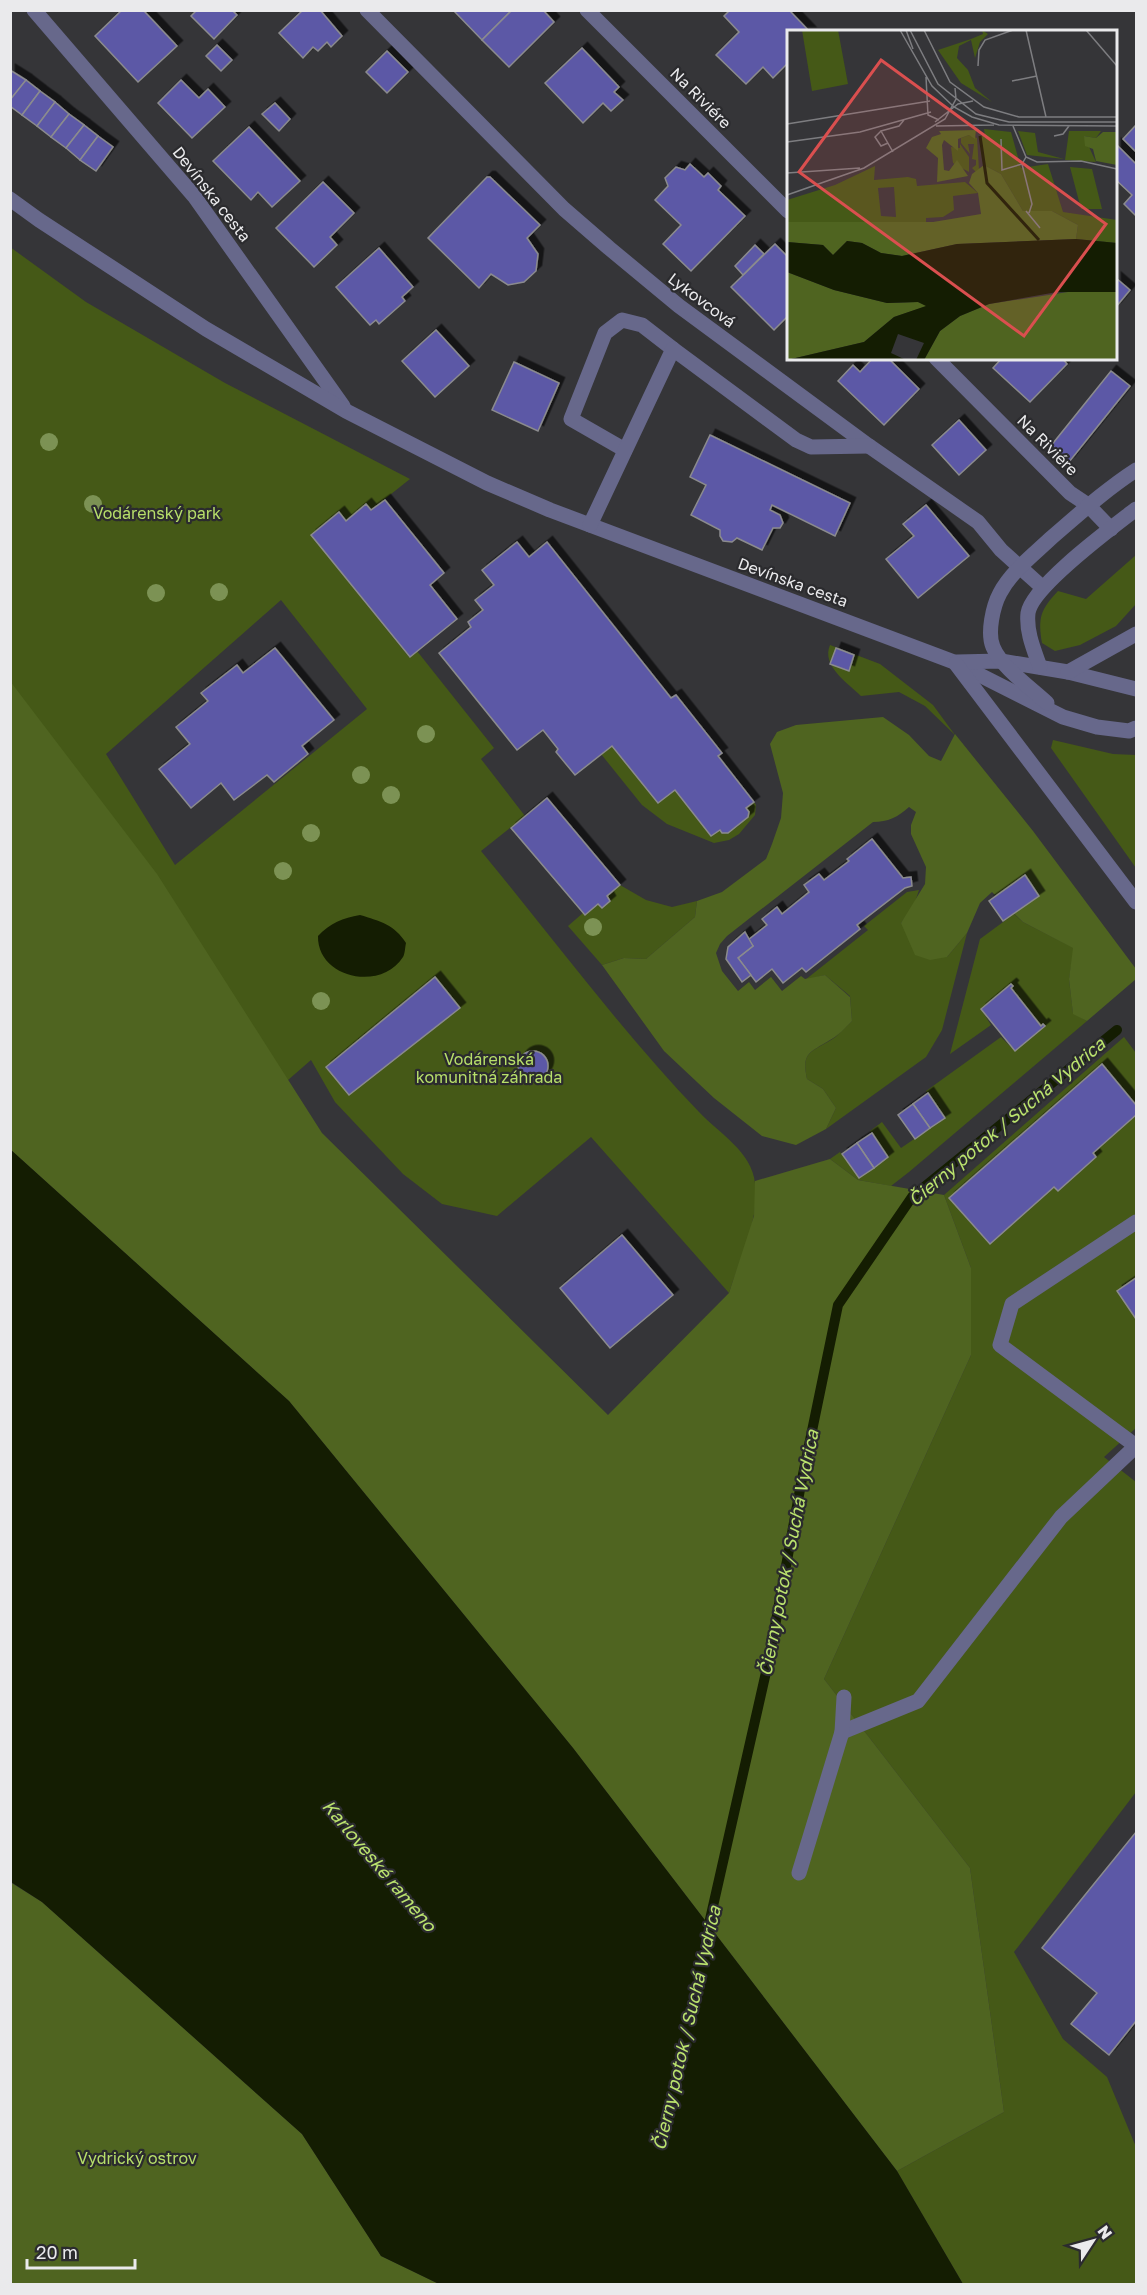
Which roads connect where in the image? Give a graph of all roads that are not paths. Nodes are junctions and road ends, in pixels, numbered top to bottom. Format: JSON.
{"nodes":[{"id":1,"x":34,"y":10,"type":"edge"},
{"id":2,"x":367,"y":10,"type":"edge"},
{"id":3,"x":587,"y":10,"type":"edge"},
{"id":4,"x":10,"y":199,"type":"edge"},
{"id":5,"x":787,"y":209,"type":"edge"},
{"id":6,"x":673,"y":349,"type":"junction"},
{"id":7,"x":938,"y":360,"type":"edge"},
{"id":8,"x":346,"y":411,"type":"junction"},
{"id":9,"x":869,"y":446,"type":"junction"},
{"id":10,"x":625,"y":450,"type":"junction"},
{"id":11,"x":1137,"y":470,"type":"edge"},
{"id":12,"x":1088,"y":505,"type":"junction"},
{"id":13,"x":1137,"y":509,"type":"edge"},
{"id":14,"x":590,"y":525,"type":"junction"},
{"id":15,"x":1111,"y":529,"type":"junction"},
{"id":16,"x":1020,"y":566,"type":"junction"},
{"id":17,"x":1042,"y":587,"type":"junction"},
{"id":18,"x":1137,"y":634,"type":"edge"},
{"id":19,"x":1001,"y":661,"type":"junction"},
{"id":20,"x":954,"y":662,"type":"junction"},
{"id":21,"x":1040,"y":667,"type":"junction"},
{"id":22,"x":1068,"y":672,"type":"junction"},
{"id":23,"x":1137,"y":689,"type":"edge"},
{"id":24,"x":1063,"y":717,"type":"junction"},
{"id":25,"x":1137,"y":728,"type":"edge"},
{"id":26,"x":1137,"y":902,"type":"edge"},
{"id":27,"x":1137,"y":1222,"type":"edge"},
{"id":28,"x":1136,"y":1446,"type":"edge"},
{"id":29,"x":844,"y":1697,"type":"dead end"},
{"id":30,"x":842,"y":1732,"type":"junction"},
{"id":31,"x":799,"y":1873,"type":"dead end"}],
"edges":[{"from":1,"to":8,"type":"street","name":"Devínska cesta"},
{"from":2,"to":9,"type":"street","name":"Lykovcová"},
{"from":3,"to":5,"type":"street","name":"Na Riviére"},
{"from":4,"to":8,"type":"street","name":"Devínska cesta"},
{"from":6,"to":9,"type":"street"},
{"from":6,"to":10,"type":"street"},
{"from":6,"to":10,"type":"street"},
{"from":7,"to":12,"type":"street","name":"Na Riviére"},
{"from":8,"to":14,"type":"street","name":"Devínska cesta"},
{"from":9,"to":16,"type":"street","name":"Lykovcová"},
{"from":10,"to":14,"type":"street"},
{"from":11,"to":12,"type":"street"},
{"from":12,"to":15,"type":"street","name":"Na Riviére"},
{"from":12,"to":16,"type":"street"},
{"from":13,"to":15,"type":"street"},
{"from":14,"to":20,"type":"street","name":"Devínska cesta"},
{"from":15,"to":17,"type":"street"},
{"from":16,"to":17,"type":"street","name":"Lykovcová"},
{"from":16,"to":19,"type":"street"},
{"from":17,"to":21,"type":"street"},
{"from":18,"to":22,"type":"street"},
{"from":19,"to":20,"type":"street"},
{"from":19,"to":21,"type":"street"},
{"from":19,"to":24,"type":"street"},
{"from":20,"to":24,"type":"street","name":"Devínska cesta"},
{"from":20,"to":26,"type":"street"},
{"from":21,"to":22,"type":"street"},
{"from":22,"to":23,"type":"street"},
{"from":24,"to":25,"type":"street","name":"Devínska cesta"},
{"from":27,"to":28,"type":"street"},
{"from":28,"to":30,"type":"street"},
{"from":29,"to":30,"type":"street"},
{"from":30,"to":31,"type":"street"}]}
